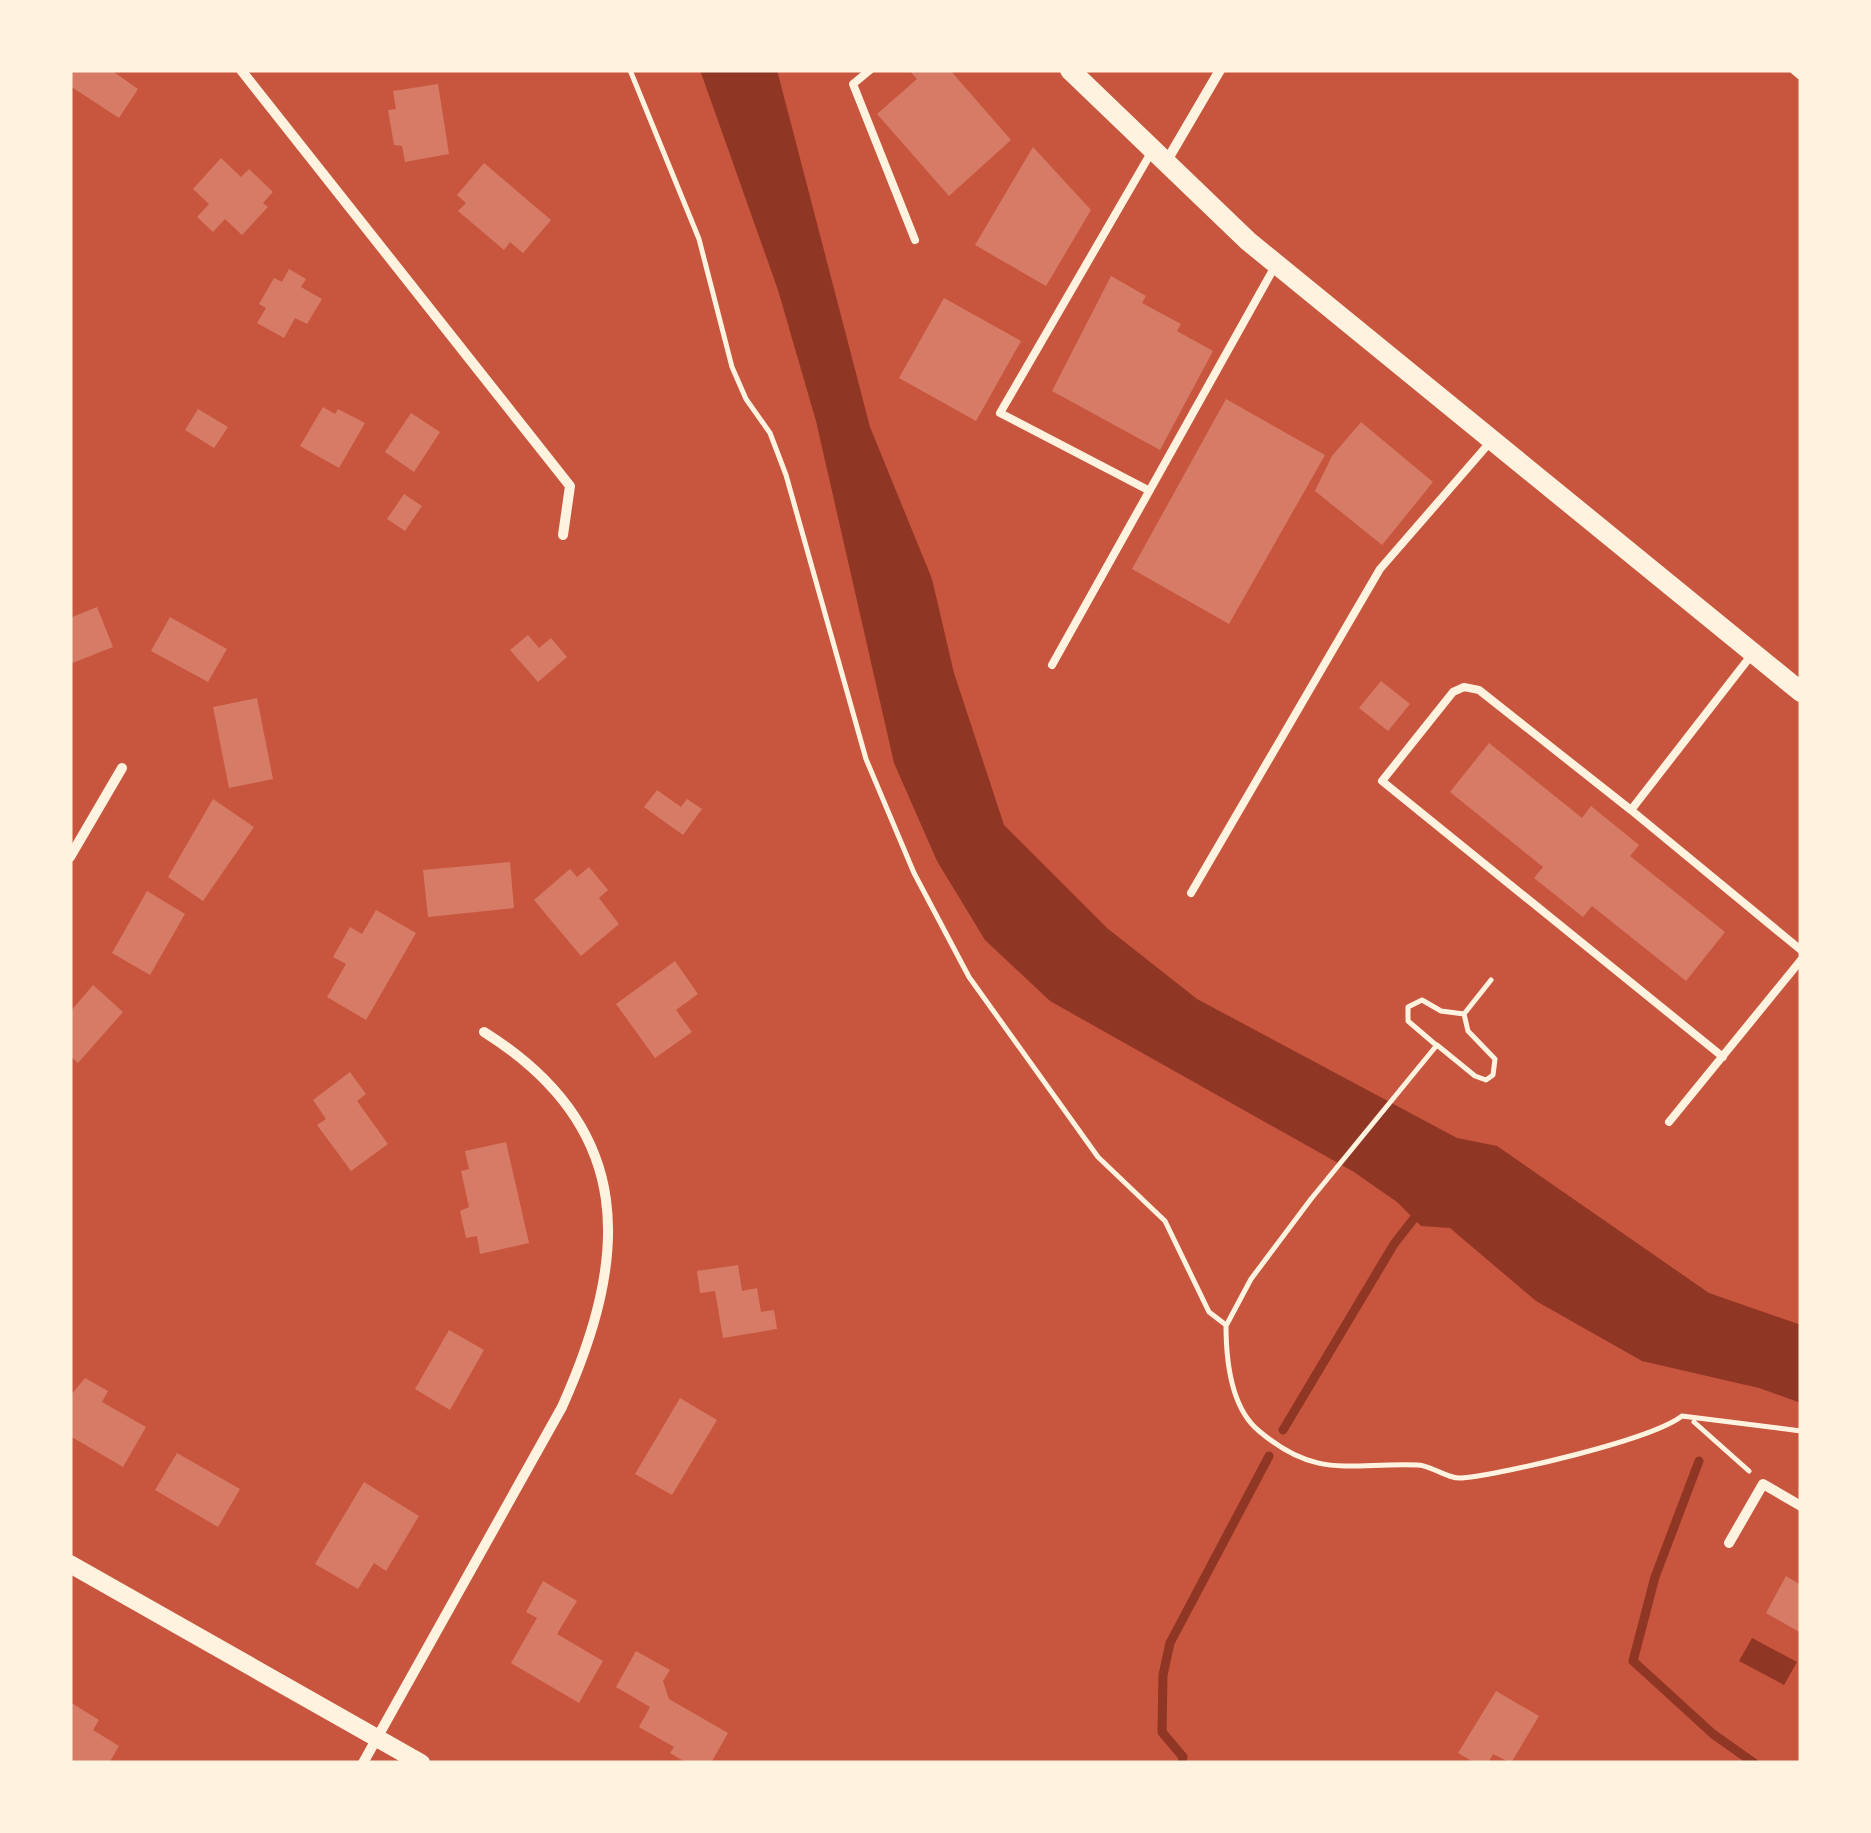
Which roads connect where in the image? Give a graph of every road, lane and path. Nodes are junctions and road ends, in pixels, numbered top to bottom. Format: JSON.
{"nodes":[{"id":1,"x":240,"y":70,"type":"edge"},
{"id":2,"x":630,"y":70,"type":"edge"},
{"id":3,"x":870,"y":70,"type":"edge"},
{"id":4,"x":1070,"y":70,"type":"edge"},
{"id":5,"x":1220,"y":70,"type":"edge"},
{"id":6,"x":1796,"y":70,"type":"edge"},
{"id":7,"x":1801,"y":75,"type":"edge"},
{"id":8,"x":1158,"y":157,"type":"junction"},
{"id":9,"x":915,"y":240,"type":"dead end"},
{"id":10,"x":1276,"y":264,"type":"junction"},
{"id":11,"x":1492,"y":440,"type":"junction"},
{"id":12,"x":1148,"y":490,"type":"junction"},
{"id":13,"x":563,"y":535,"type":"dead end"},
{"id":14,"x":1753,"y":654,"type":"junction"},
{"id":15,"x":1052,"y":665,"type":"dead end"},
{"id":16,"x":1801,"y":692,"type":"edge"},
{"id":17,"x":122,"y":768,"type":"dead end"},
{"id":18,"x":1631,"y":810,"type":"junction"},
{"id":19,"x":70,"y":857,"type":"edge"},
{"id":20,"x":1191,"y":893,"type":"dead end"},
{"id":21,"x":1801,"y":950,"type":"edge"},
{"id":22,"x":1801,"y":960,"type":"edge"},
{"id":23,"x":1491,"y":980,"type":"dead end"},
{"id":24,"x":1464,"y":1014,"type":"junction"},
{"id":25,"x":484,"y":1032,"type":"dead end"},
{"id":26,"x":1437,"y":1045,"type":"junction"},
{"id":27,"x":1723,"y":1057,"type":"junction"},
{"id":28,"x":1670,"y":1122,"type":"dead end"},
{"id":29,"x":1226,"y":1324,"type":"junction"},
{"id":30,"x":1692,"y":1420,"type":"junction"},
{"id":31,"x":1801,"y":1431,"type":"edge"},
{"id":32,"x":1764,"y":1484,"type":"junction"},
{"id":33,"x":1801,"y":1506,"type":"edge"},
{"id":34,"x":1728,"y":1542,"type":"dead end"},
{"id":35,"x":70,"y":1564,"type":"edge"},
{"id":36,"x":377,"y":1737,"type":"junction"},
{"id":37,"x":363,"y":1763,"type":"edge"},
{"id":38,"x":421,"y":1763,"type":"edge"}],
"edges":[{"from":1,"to":13,"type":"street"},
{"from":2,"to":29,"type":"path"},
{"from":3,"to":9,"type":"lane"},
{"from":4,"to":8,"type":"main road"},
{"from":5,"to":8,"type":"street"},
{"from":6,"to":7,"type":"street"},
{"from":8,"to":10,"type":"main road"},
{"from":8,"to":12,"type":"lane"},
{"from":10,"to":11,"type":"main road"},
{"from":10,"to":12,"type":"lane"},
{"from":11,"to":14,"type":"main road"},
{"from":11,"to":20,"type":"lane"},
{"from":12,"to":15,"type":"lane"},
{"from":14,"to":16,"type":"main road"},
{"from":14,"to":18,"type":"lane"},
{"from":17,"to":19,"type":"street"},
{"from":18,"to":21,"type":"lane"},
{"from":18,"to":27,"type":"lane"},
{"from":22,"to":27,"type":"lane"},
{"from":23,"to":24,"type":"path"},
{"from":24,"to":26,"type":"path"},
{"from":24,"to":26,"type":"path"},
{"from":25,"to":36,"type":"street"},
{"from":26,"to":29,"type":"path"},
{"from":27,"to":28,"type":"lane"},
{"from":29,"to":30,"type":"path"},
{"from":30,"to":31,"type":"path"},
{"from":30,"to":32,"type":"path"},
{"from":32,"to":33,"type":"street"},
{"from":32,"to":34,"type":"street"},
{"from":35,"to":36,"type":"street"},
{"from":36,"to":37,"type":"street"},
{"from":36,"to":38,"type":"street"}]}
